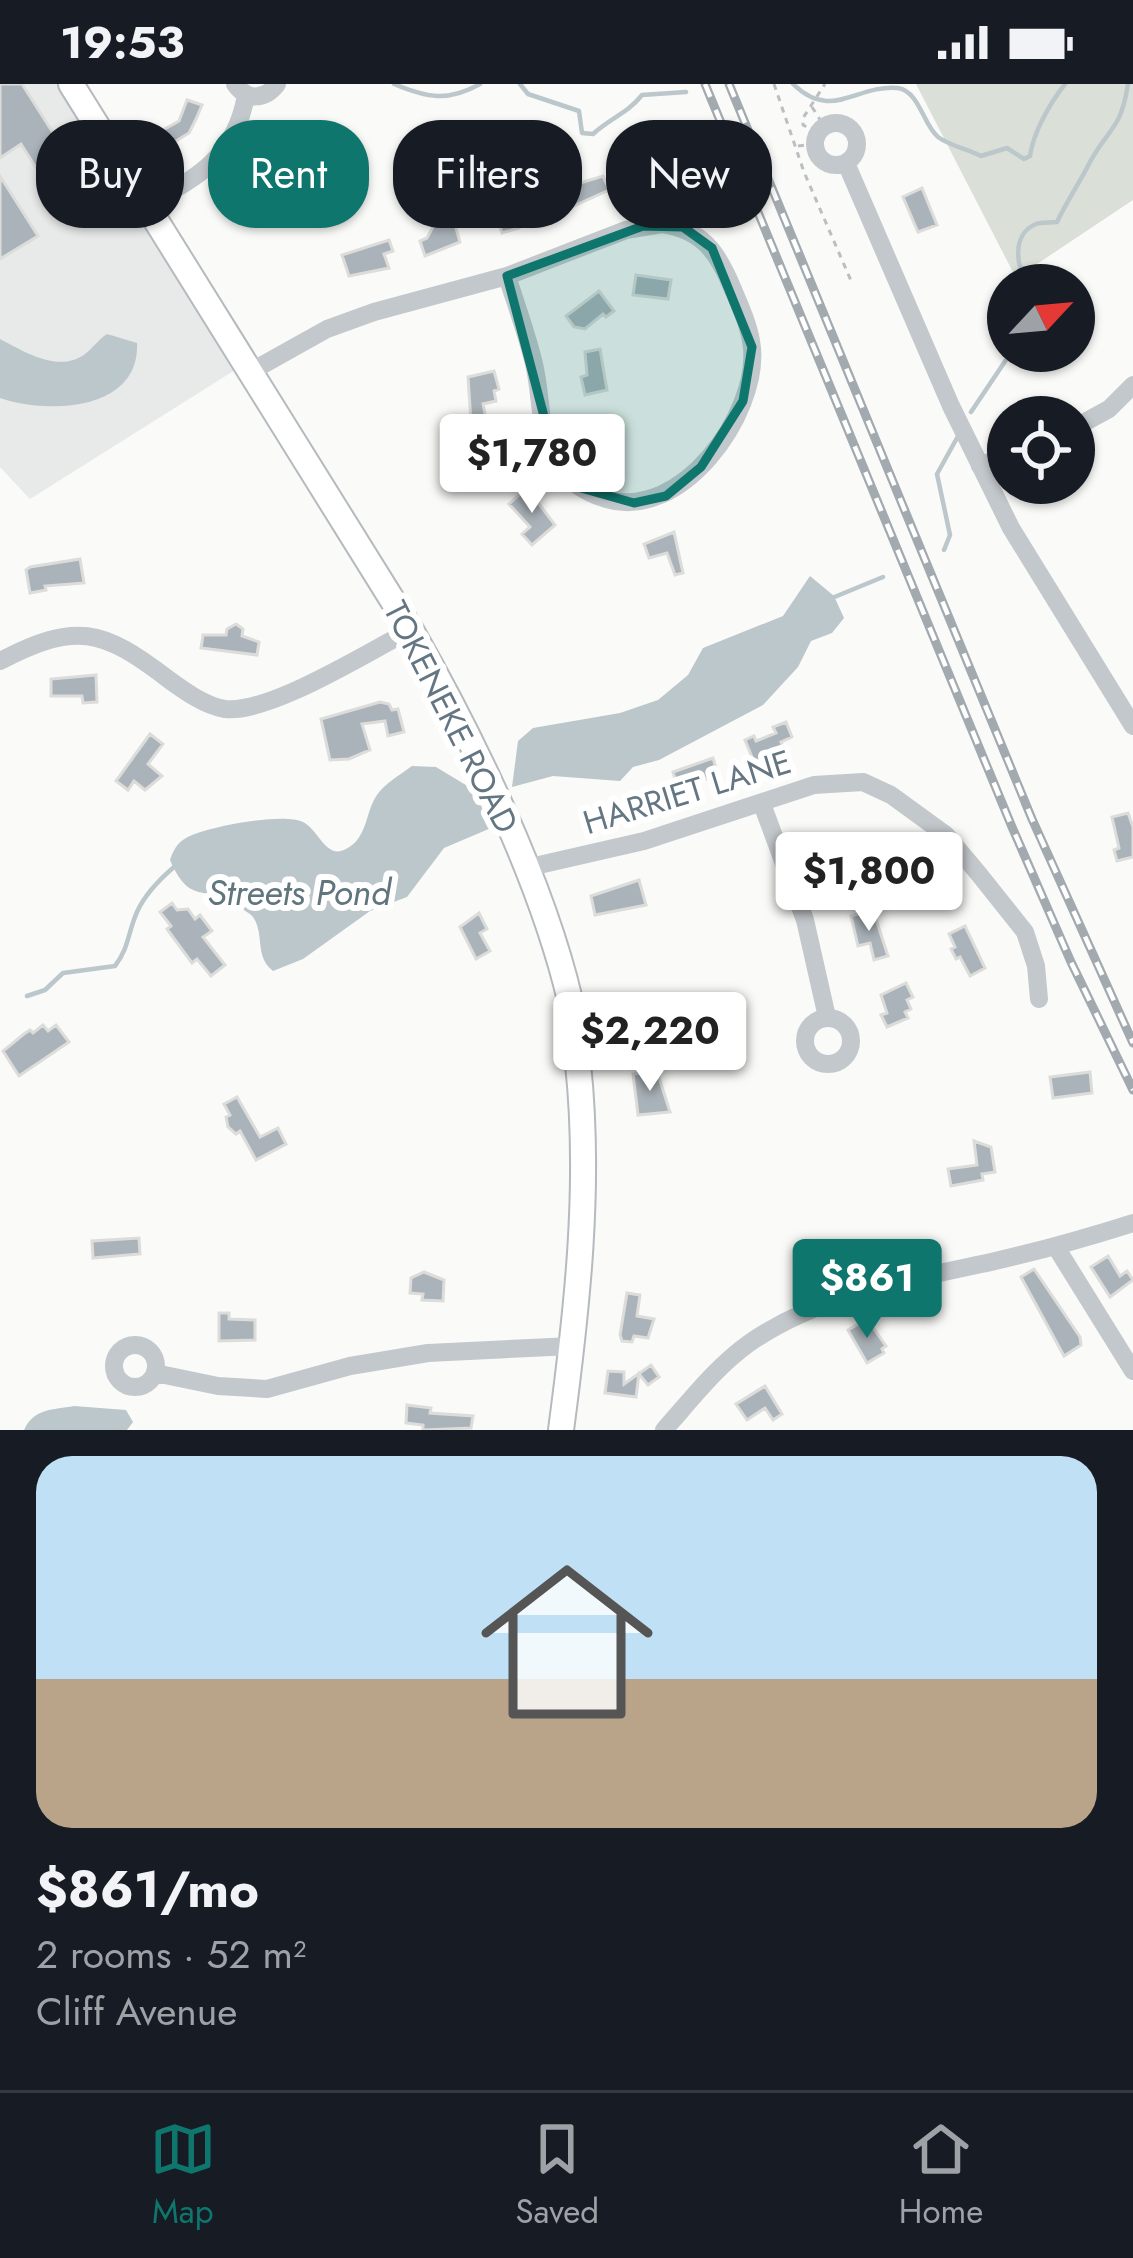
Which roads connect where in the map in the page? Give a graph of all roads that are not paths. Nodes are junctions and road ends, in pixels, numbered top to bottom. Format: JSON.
{"nodes":[{"id":1,"x":70,"y":84,"type":"edge"},
{"id":2,"x":277,"y":84,"type":"edge"},
{"id":3,"x":240,"y":89,"type":"edge"},
{"id":4,"x":93,"y":120,"type":"edge"},
{"id":5,"x":846,"y":163,"type":"junction"},
{"id":6,"x":184,"y":184,"type":"edge"},
{"id":7,"x":161,"y":228,"type":"edge"},
{"id":8,"x":507,"y":276,"type":"junction"},
{"id":9,"x":252,"y":371,"type":"junction"},
{"id":10,"x":1133,"y":386,"type":"edge"},
{"id":11,"x":1095,"y":417,"type":"edge"},
{"id":12,"x":987,"y":463,"type":"edge"},
{"id":13,"x":980,"y":466,"type":"junction"},
{"id":14,"x":411,"y":630,"type":"junction"},
{"id":15,"x":0,"y":661,"type":"edge"},
{"id":16,"x":1133,"y":727,"type":"edge"},
{"id":17,"x":762,"y":804,"type":"junction"},
{"id":18,"x":526,"y":868,"type":"junction"},
{"id":19,"x":1039,"y":999,"type":"dead end"},
{"id":20,"x":827,"y":1017,"type":"dead end"},
{"id":21,"x":1133,"y":1223,"type":"edge"},
{"id":22,"x":1056,"y":1247,"type":"junction"},
{"id":23,"x":572,"y":1346,"type":"junction"},
{"id":24,"x":1133,"y":1371,"type":"edge"},
{"id":25,"x":155,"y":1373,"type":"dead end"},
{"id":26,"x":561,"y":1430,"type":"edge"},
{"id":27,"x":664,"y":1430,"type":"edge"}],
"edges":[{"from":1,"to":4,"type":"main road","name":"TOKENEKE ROAD"},
{"from":2,"to":3,"type":"street"},
{"from":3,"to":6,"type":"street"},
{"from":5,"to":5,"type":"street"},
{"from":5,"to":13,"type":"street"},
{"from":7,"to":9,"type":"main road","name":"TOKENEKE ROAD"},
{"from":8,"to":8,"type":"street"},
{"from":8,"to":9,"type":"street"},
{"from":9,"to":14,"type":"main road","name":"TOKENEKE ROAD"},
{"from":10,"to":11,"type":"street"},
{"from":12,"to":13,"type":"street"},
{"from":13,"to":16,"type":"street"},
{"from":14,"to":15,"type":"street"},
{"from":14,"to":18,"type":"main road","name":"TOKENEKE ROAD"},
{"from":17,"to":18,"type":"street","name":"HARRIET LANE"},
{"from":17,"to":19,"type":"street","name":"HARRIET LANE"},
{"from":17,"to":20,"type":"street"},
{"from":18,"to":23,"type":"main road","name":"TOKENEKE ROAD"},
{"from":21,"to":22,"type":"street"},
{"from":22,"to":24,"type":"street"},
{"from":22,"to":27,"type":"street"},
{"from":23,"to":25,"type":"street"},
{"from":23,"to":26,"type":"main road","name":"TOKENEKE ROAD"}]}
